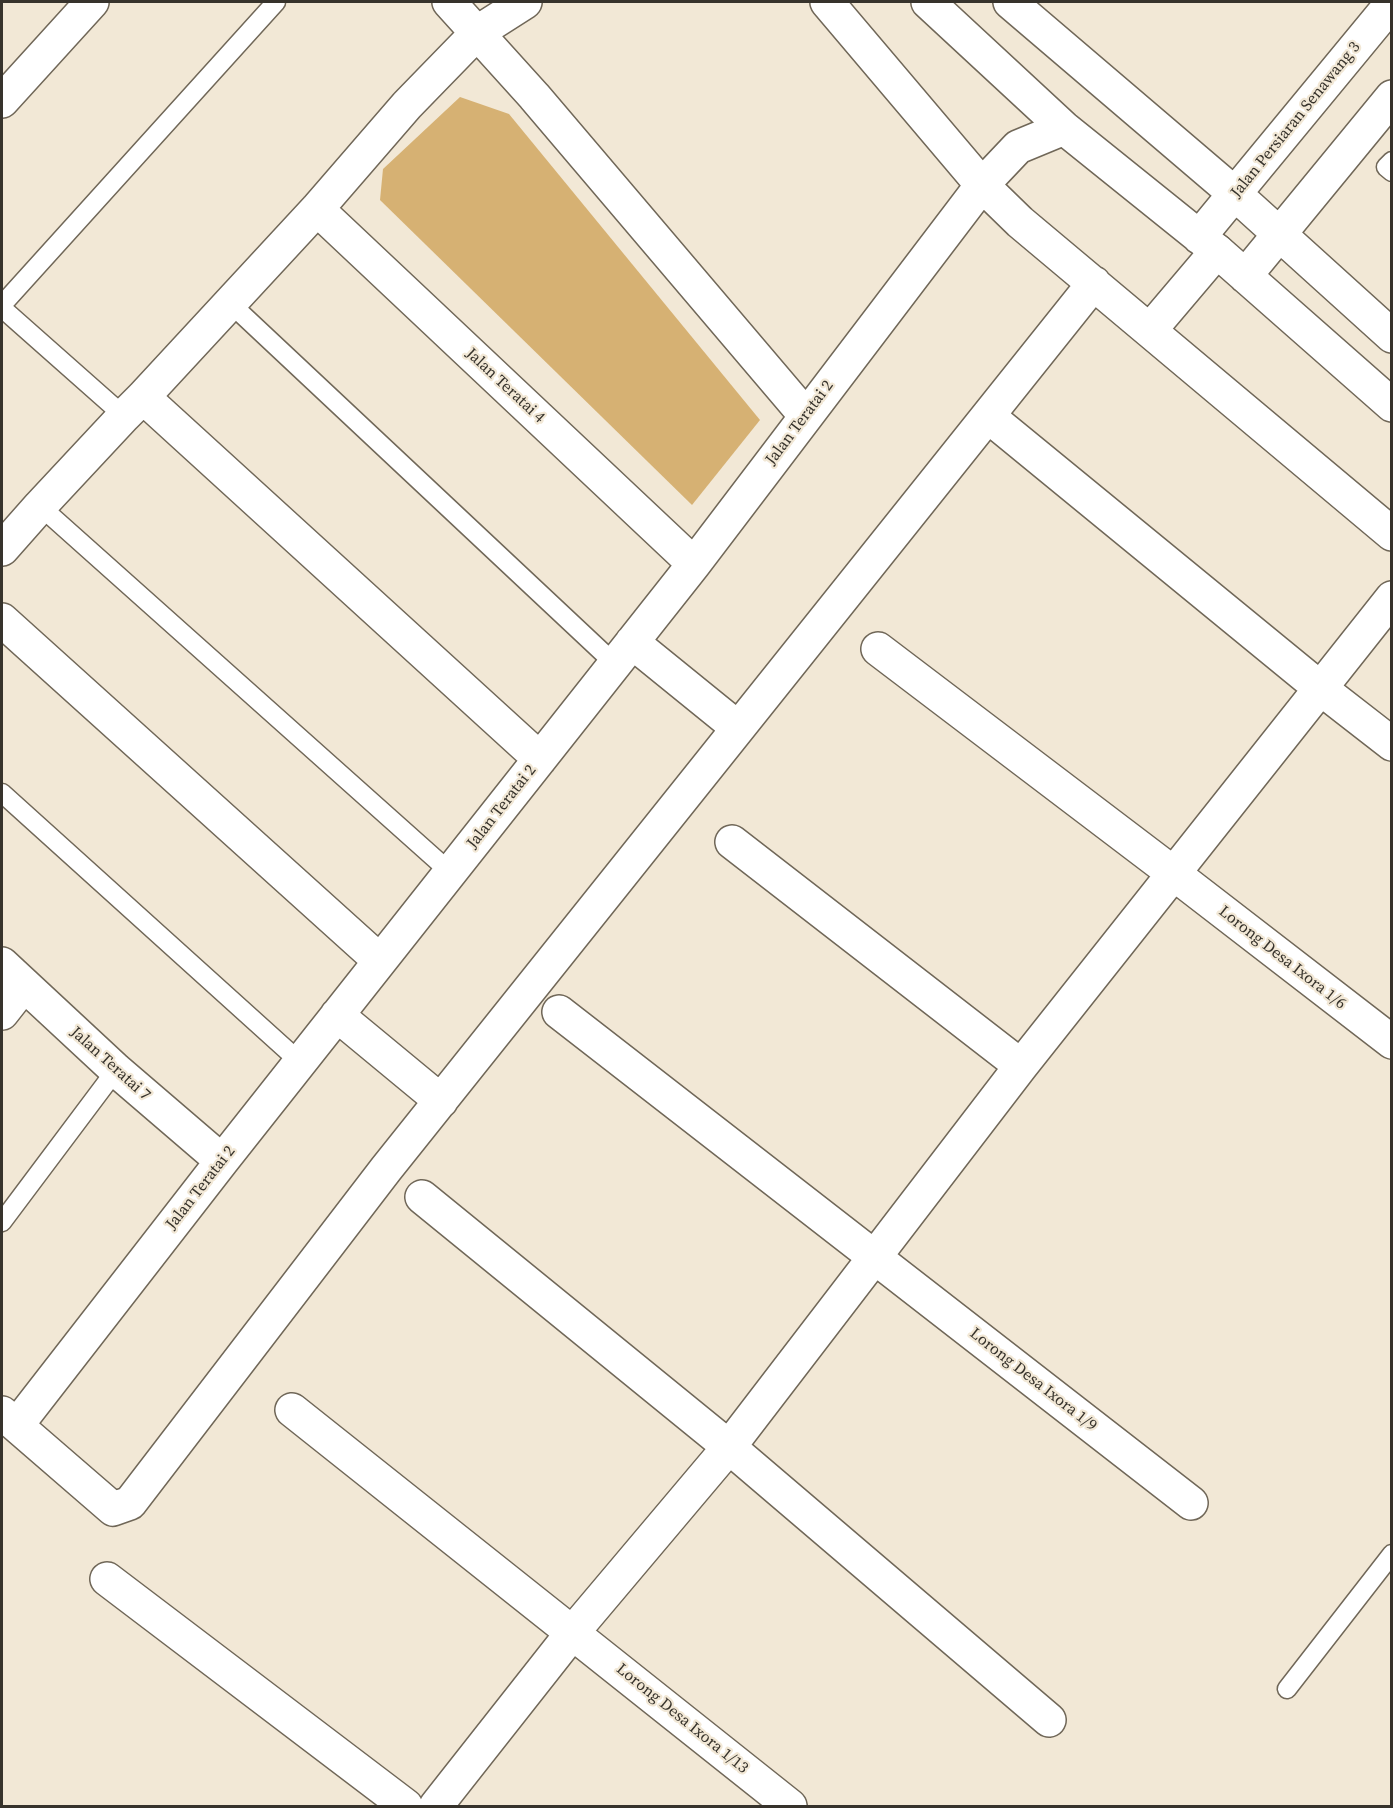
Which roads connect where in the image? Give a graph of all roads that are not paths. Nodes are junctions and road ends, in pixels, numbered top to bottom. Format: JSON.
{"nodes":[{"id":1,"x":92,"y":2,"type":"edge"},
{"id":2,"x":276,"y":2,"type":"edge"},
{"id":3,"x":449,"y":2,"type":"edge"},
{"id":4,"x":525,"y":2,"type":"edge"},
{"id":5,"x":827,"y":2,"type":"edge"},
{"id":6,"x":928,"y":2,"type":"edge"},
{"id":7,"x":1010,"y":2,"type":"edge"},
{"id":8,"x":1392,"y":3,"type":"edge"},
{"id":9,"x":478,"y":32,"type":"junction"},
{"id":10,"x":1392,"y":98,"type":"edge"},
{"id":11,"x":2,"y":101,"type":"edge"},
{"id":12,"x":1064,"y":128,"type":"junction"},
{"id":13,"x":1392,"y":160,"type":"edge"},
{"id":14,"x":1392,"y":172,"type":"edge"},
{"id":15,"x":982,"y":185,"type":"junction"},
{"id":16,"x":1235,"y":194,"type":"junction"},
{"id":17,"x":316,"y":209,"type":"junction"},
{"id":18,"x":1280,"y":234,"type":"junction"},
{"id":19,"x":1208,"y":244,"type":"junction"},
{"id":20,"x":1245,"y":276,"type":"junction"},
{"id":21,"x":1094,"y":283,"type":"junction"},
{"id":22,"x":230,"y":303,"type":"junction"},
{"id":23,"x":2,"y":307,"type":"edge"},
{"id":24,"x":1150,"y":330,"type":"junction"},
{"id":25,"x":1392,"y":336,"type":"edge"},
{"id":26,"x":1392,"y":405,"type":"edge"},
{"id":27,"x":133,"y":406,"type":"junction"},
{"id":28,"x":806,"y":416,"type":"junction"},
{"id":29,"x":988,"y":416,"type":"junction"},
{"id":30,"x":40,"y":506,"type":"junction"},
{"id":31,"x":1392,"y":534,"type":"edge"},
{"id":32,"x":2,"y":549,"type":"edge"},
{"id":33,"x":694,"y":564,"type":"junction"},
{"id":34,"x":1392,"y":598,"type":"edge"},
{"id":35,"x":2,"y":620,"type":"edge"},
{"id":36,"x":878,"y":649,"type":"dead end"},
{"id":37,"x":623,"y":653,"type":"junction"},
{"id":38,"x":1320,"y":688,"type":"junction"},
{"id":39,"x":738,"y":728,"type":"junction"},
{"id":40,"x":1392,"y":744,"type":"edge"},
{"id":41,"x":540,"y":759,"type":"junction"},
{"id":42,"x":2,"y":793,"type":"edge"},
{"id":43,"x":732,"y":842,"type":"dead end"},
{"id":44,"x":450,"y":872,"type":"junction"},
{"id":45,"x":1173,"y":873,"type":"junction"},
{"id":46,"x":380,"y":961,"type":"junction"},
{"id":47,"x":13,"y":975,"type":"edge"},
{"id":48,"x":559,"y":1012,"type":"dead end"},
{"id":49,"x":2,"y":1013,"type":"edge"},
{"id":50,"x":337,"y":1016,"type":"junction"},
{"id":51,"x":1392,"y":1042,"type":"edge"},
{"id":52,"x":300,"y":1062,"type":"junction"},
{"id":53,"x":1021,"y":1066,"type":"junction"},
{"id":54,"x":116,"y":1071,"type":"junction"},
{"id":55,"x":441,"y":1101,"type":"junction"},
{"id":56,"x":222,"y":1161,"type":"junction"},
{"id":57,"x":422,"y":1197,"type":"dead end"},
{"id":58,"x":2,"y":1222,"type":"edge"},
{"id":59,"x":874,"y":1257,"type":"junction"},
{"id":60,"x":292,"y":1410,"type":"dead end"},
{"id":61,"x":9,"y":1419,"type":"edge"},
{"id":62,"x":729,"y":1447,"type":"junction"},
{"id":63,"x":1191,"y":1503,"type":"dead end"},
{"id":64,"x":1392,"y":1554,"type":"edge"},
{"id":65,"x":106,"y":1579,"type":"dead end"},
{"id":66,"x":573,"y":1632,"type":"junction"},
{"id":67,"x":1287,"y":1689,"type":"dead end"},
{"id":68,"x":1049,"y":1720,"type":"dead end"},
{"id":69,"x":406,"y":1806,"type":"edge"},
{"id":70,"x":436,"y":1806,"type":"edge"},
{"id":71,"x":790,"y":1806,"type":"edge"}],
"edges":[{"from":1,"to":11,"type":"street"},
{"from":2,"to":23,"type":"lane"},
{"from":3,"to":9,"type":"street"},
{"from":4,"to":9,"type":"street"},
{"from":5,"to":15,"type":"street"},
{"from":6,"to":12,"type":"street"},
{"from":7,"to":16,"type":"street"},
{"from":8,"to":16,"type":"street","name":"Jalan Persiaran Senawang 3"},
{"from":9,"to":17,"type":"street"},
{"from":9,"to":28,"type":"street"},
{"from":10,"to":18,"type":"street"},
{"from":12,"to":15,"type":"street","name":"Jalan Teratai 2"},
{"from":12,"to":19,"type":"street"},
{"from":13,"to":14,"type":"lane"},
{"from":15,"to":21,"type":"street"},
{"from":15,"to":28,"type":"street","name":"Jalan Teratai 2"},
{"from":16,"to":18,"type":"street"},
{"from":16,"to":19,"type":"street","name":"Jalan Persiaran Senawang 3"},
{"from":17,"to":22,"type":"street"},
{"from":17,"to":33,"type":"street","name":"Jalan Teratai 4"},
{"from":18,"to":20,"type":"street"},
{"from":18,"to":25,"type":"street"},
{"from":19,"to":20,"type":"street"},
{"from":19,"to":24,"type":"street","name":"Jalan Persiaran Senawang 3"},
{"from":20,"to":26,"type":"street"},
{"from":21,"to":24,"type":"street"},
{"from":21,"to":29,"type":"street"},
{"from":22,"to":27,"type":"street"},
{"from":22,"to":37,"type":"lane"},
{"from":23,"to":27,"type":"lane"},
{"from":24,"to":31,"type":"street"},
{"from":27,"to":30,"type":"street"},
{"from":27,"to":41,"type":"street"},
{"from":28,"to":33,"type":"street","name":"Jalan Teratai 2"},
{"from":29,"to":38,"type":"street"},
{"from":29,"to":39,"type":"street"},
{"from":30,"to":32,"type":"street"},
{"from":30,"to":44,"type":"lane"},
{"from":33,"to":37,"type":"street","name":"Jalan Teratai 2"},
{"from":34,"to":38,"type":"street"},
{"from":35,"to":46,"type":"street"},
{"from":36,"to":45,"type":"street","name":"Lorong Desa Ixora 1/6"},
{"from":37,"to":39,"type":"street"},
{"from":37,"to":41,"type":"street","name":"Jalan Teratai 2"},
{"from":38,"to":40,"type":"street"},
{"from":38,"to":45,"type":"street"},
{"from":39,"to":55,"type":"street"},
{"from":41,"to":44,"type":"street","name":"Jalan Teratai 2"},
{"from":42,"to":52,"type":"lane"},
{"from":43,"to":53,"type":"street"},
{"from":44,"to":46,"type":"street","name":"Jalan Teratai 2"},
{"from":45,"to":51,"type":"street","name":"Lorong Desa Ixora 1/6"},
{"from":45,"to":53,"type":"street"},
{"from":46,"to":50,"type":"street","name":"Jalan Teratai 2"},
{"from":47,"to":49,"type":"street"},
{"from":47,"to":54,"type":"street","name":"Jalan Teratai 7"},
{"from":48,"to":59,"type":"street","name":"Lorong Desa Ixora 1/9"},
{"from":50,"to":52,"type":"street","name":"Jalan Teratai 2"},
{"from":50,"to":55,"type":"street"},
{"from":52,"to":56,"type":"street","name":"Jalan Teratai 2"},
{"from":53,"to":59,"type":"street"},
{"from":54,"to":56,"type":"street","name":"Jalan Teratai 7"},
{"from":54,"to":58,"type":"lane"},
{"from":55,"to":61,"type":"street"},
{"from":56,"to":61,"type":"street","name":"Jalan Teratai 2"},
{"from":57,"to":62,"type":"street"},
{"from":59,"to":62,"type":"street"},
{"from":59,"to":63,"type":"street","name":"Lorong Desa Ixora 1/9"},
{"from":60,"to":66,"type":"street","name":"Lorong Desa Ixora 1/13"},
{"from":62,"to":66,"type":"street"},
{"from":62,"to":68,"type":"street"},
{"from":64,"to":67,"type":"lane"},
{"from":65,"to":69,"type":"street"},
{"from":66,"to":70,"type":"street"},
{"from":66,"to":71,"type":"street","name":"Lorong Desa Ixora 1/13"}]}
